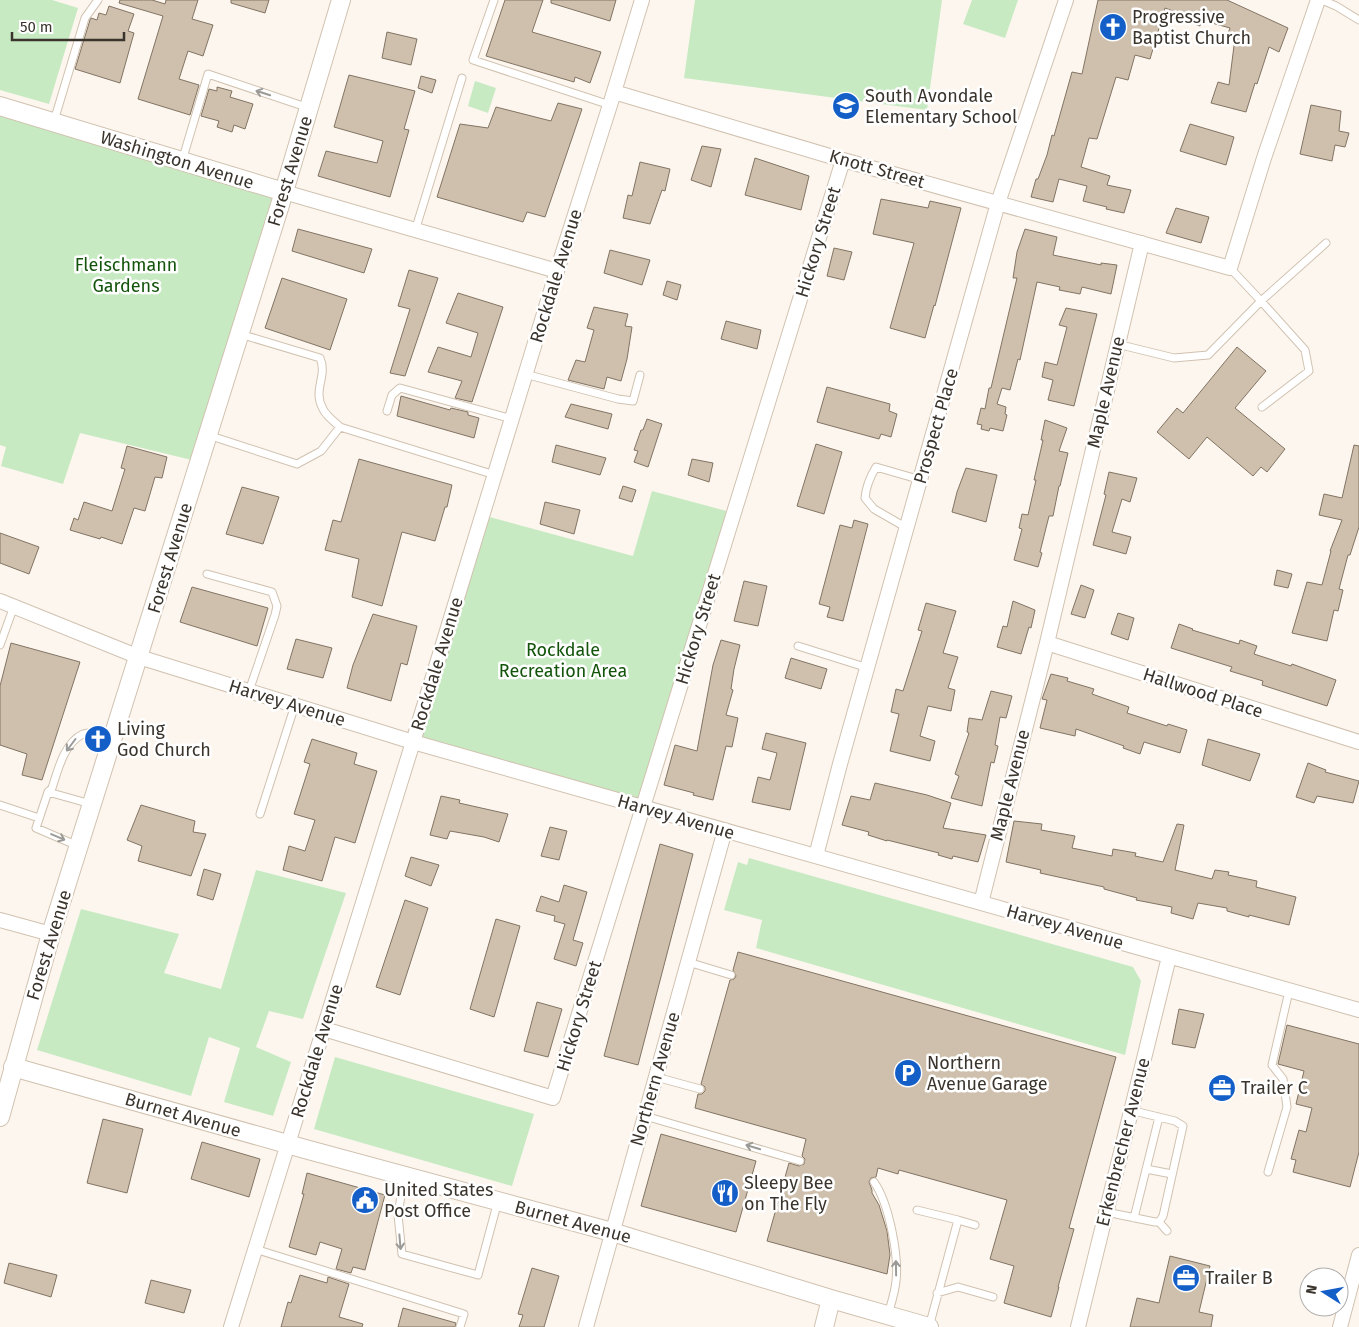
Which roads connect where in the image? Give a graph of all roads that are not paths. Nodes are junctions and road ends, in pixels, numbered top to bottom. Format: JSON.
{"nodes":[{"id":1,"x":98,"y":0,"type":"edge"},
{"id":2,"x":341,"y":0,"type":"edge"},
{"id":3,"x":494,"y":0,"type":"edge"},
{"id":4,"x":642,"y":0,"type":"edge"},
{"id":5,"x":1066,"y":0,"type":"edge"},
{"id":6,"x":1318,"y":0,"type":"edge"},
{"id":7,"x":1322,"y":0,"type":"edge"},
{"id":8,"x":1359,"y":20,"type":"edge"},
{"id":9,"x":462,"y":78,"type":"dead end"},
{"id":10,"x":612,"y":99,"type":"junction"},
{"id":11,"x":0,"y":106,"type":"edge"},
{"id":12,"x":309,"y":108,"type":"junction"},
{"id":13,"x":53,"y":122,"type":"junction"},
{"id":14,"x":843,"y":160,"type":"junction"},
{"id":15,"x":182,"y":161,"type":"junction"},
{"id":16,"x":284,"y":192,"type":"junction"},
{"id":17,"x":998,"y":203,"type":"junction"},
{"id":18,"x":416,"y":230,"type":"junction"},
{"id":19,"x":1142,"y":243,"type":"junction"},
{"id":20,"x":1326,"y":244,"type":"dead end"},
{"id":21,"x":1230,"y":268,"type":"junction"},
{"id":22,"x":556,"y":271,"type":"junction"},
{"id":23,"x":1261,"y":302,"type":"junction"},
{"id":24,"x":240,"y":334,"type":"junction"},
{"id":25,"x":1117,"y":344,"type":"junction"},
{"id":26,"x":525,"y":374,"type":"junction"},
{"id":27,"x":640,"y":375,"type":"dead end"},
{"id":28,"x":1262,"y":407,"type":"dead end"},
{"id":29,"x":387,"y":410,"type":"dead end"},
{"id":30,"x":512,"y":419,"type":"junction"},
{"id":31,"x":340,"y":427,"type":"junction"},
{"id":32,"x":208,"y":436,"type":"junction"},
{"id":33,"x":494,"y":474,"type":"junction"},
{"id":34,"x":921,"y":480,"type":"junction"},
{"id":35,"x":908,"y":528,"type":"junction"},
{"id":36,"x":207,"y":574,"type":"dead end"},
{"id":37,"x":0,"y":601,"type":"edge"},
{"id":38,"x":14,"y":606,"type":"junction"},
{"id":39,"x":1047,"y":643,"type":"junction"},
{"id":40,"x":0,"y":645,"type":"edge"},
{"id":41,"x":798,"y":646,"type":"dead end"},
{"id":42,"x":139,"y":657,"type":"junction"},
{"id":43,"x":868,"y":668,"type":"junction"},
{"id":44,"x":249,"y":691,"type":"junction"},
{"id":45,"x":295,"y":705,"type":"junction"},
{"id":46,"x":115,"y":732,"type":"junction"},
{"id":47,"x":413,"y":742,"type":"junction"},
{"id":48,"x":1359,"y":742,"type":"edge"},
{"id":49,"x":48,"y":792,"type":"junction"},
{"id":50,"x":92,"y":804,"type":"junction"},
{"id":51,"x":0,"y":805,"type":"edge"},
{"id":52,"x":643,"y":808,"type":"junction"},
{"id":53,"x":260,"y":814,"type":"dead end"},
{"id":54,"x":39,"y":818,"type":"junction"},
{"id":55,"x":725,"y":830,"type":"junction"},
{"id":56,"x":79,"y":846,"type":"junction"},
{"id":57,"x":816,"y":856,"type":"junction"},
{"id":58,"x":981,"y":903,"type":"junction"},
{"id":59,"x":0,"y":920,"type":"edge"},
{"id":60,"x":51,"y":934,"type":"junction"},
{"id":61,"x":1169,"y":957,"type":"junction"},
{"id":62,"x":688,"y":962,"type":"junction"},
{"id":63,"x":731,"y":975,"type":"dead end"},
{"id":64,"x":1289,"y":991,"type":"junction"},
{"id":65,"x":1359,"y":1010,"type":"edge"},
{"id":66,"x":324,"y":1029,"type":"junction"},
{"id":67,"x":13,"y":1067,"type":"junction"},
{"id":68,"x":656,"y":1077,"type":"junction"},
{"id":69,"x":700,"y":1089,"type":"dead end"},
{"id":70,"x":1130,"y":1110,"type":"junction"},
{"id":71,"x":645,"y":1116,"type":"junction"},
{"id":72,"x":0,"y":1117,"type":"edge"},
{"id":73,"x":1159,"y":1117,"type":"junction"},
{"id":74,"x":288,"y":1145,"type":"junction"},
{"id":75,"x":800,"y":1162,"type":"dead end"},
{"id":76,"x":1146,"y":1169,"type":"junction"},
{"id":77,"x":1268,"y":1172,"type":"dead end"},
{"id":78,"x":1172,"y":1174,"type":"junction"},
{"id":79,"x":404,"y":1176,"type":"junction"},
{"id":80,"x":874,"y":1182,"type":"dead end"},
{"id":81,"x":498,"y":1202,"type":"junction"},
{"id":82,"x":917,"y":1210,"type":"dead end"},
{"id":83,"x":1106,"y":1212,"type":"junction"},
{"id":84,"x":1134,"y":1218,"type":"junction"},
{"id":85,"x":958,"y":1220,"type":"junction"},
{"id":86,"x":1159,"y":1222,"type":"junction"},
{"id":87,"x":975,"y":1225,"type":"dead end"},
{"id":88,"x":1168,"y":1231,"type":"dead end"},
{"id":89,"x":612,"y":1232,"type":"junction"},
{"id":90,"x":256,"y":1249,"type":"junction"},
{"id":91,"x":1359,"y":1255,"type":"edge"},
{"id":92,"x":1356,"y":1282,"type":"edge"},
{"id":93,"x":937,"y":1293,"type":"junction"},
{"id":94,"x":993,"y":1297,"type":"dead end"},
{"id":95,"x":831,"y":1299,"type":"junction"},
{"id":96,"x":888,"y":1316,"type":"junction"},
{"id":97,"x":231,"y":1327,"type":"edge"},
{"id":98,"x":460,"y":1327,"type":"edge"},
{"id":99,"x":586,"y":1327,"type":"edge"},
{"id":100,"x":824,"y":1327,"type":"edge"},
{"id":101,"x":929,"y":1327,"type":"edge"},
{"id":102,"x":1078,"y":1327,"type":"edge"},
{"id":103,"x":1340,"y":1327,"type":"edge"}],
"edges":[{"from":1,"to":13,"type":"lane"},
{"from":2,"to":12,"type":"street","name":"Forest Avenue"},
{"from":3,"to":10,"type":"lane"},
{"from":4,"to":10,"type":"street","name":"Rockdale Avenue"},
{"from":5,"to":17,"type":"street","name":"Prospect Place"},
{"from":6,"to":21,"type":"street"},
{"from":7,"to":8,"type":"lane"},
{"from":9,"to":18,"type":"lane"},
{"from":10,"to":14,"type":"street","name":"Knott Street"},
{"from":10,"to":22,"type":"street","name":"Rockdale Avenue"},
{"from":11,"to":13,"type":"street","name":"Washington Avenue"},
{"from":12,"to":15,"type":"lane","one_way":true},
{"from":12,"to":16,"type":"street","name":"Forest Avenue"},
{"from":13,"to":15,"type":"street","name":"Washington Avenue"},
{"from":14,"to":17,"type":"street","name":"Knott Street"},
{"from":14,"to":52,"type":"street","name":"Hickory Street"},
{"from":15,"to":16,"type":"street","name":"Washington Avenue"},
{"from":16,"to":18,"type":"street","name":"Washington Avenue"},
{"from":16,"to":24,"type":"street","name":"Forest Avenue"},
{"from":17,"to":19,"type":"street","name":"Knott Street"},
{"from":17,"to":34,"type":"street","name":"Prospect Place"},
{"from":18,"to":22,"type":"street","name":"Washington Avenue"},
{"from":19,"to":21,"type":"street"},
{"from":19,"to":25,"type":"street","name":"Maple Avenue"},
{"from":20,"to":23,"type":"lane"},
{"from":21,"to":23,"type":"lane"},
{"from":22,"to":26,"type":"street","name":"Rockdale Avenue"},
{"from":23,"to":25,"type":"lane"},
{"from":23,"to":28,"type":"lane"},
{"from":24,"to":31,"type":"lane"},
{"from":24,"to":32,"type":"street","name":"Forest Avenue"},
{"from":25,"to":39,"type":"street","name":"Maple Avenue"},
{"from":26,"to":27,"type":"lane"},
{"from":26,"to":30,"type":"street","name":"Rockdale Avenue"},
{"from":29,"to":30,"type":"lane"},
{"from":30,"to":33,"type":"street","name":"Rockdale Avenue"},
{"from":31,"to":32,"type":"lane"},
{"from":31,"to":33,"type":"lane"},
{"from":32,"to":42,"type":"street","name":"Forest Avenue"},
{"from":33,"to":47,"type":"street","name":"Rockdale Avenue"},
{"from":34,"to":35,"type":"street","name":"Prospect Place"},
{"from":34,"to":35,"type":"lane"},
{"from":35,"to":43,"type":"street","name":"Prospect Place"},
{"from":36,"to":44,"type":"lane"},
{"from":37,"to":38,"type":"street","name":"Harvey Avenue"},
{"from":38,"to":40,"type":"lane"},
{"from":38,"to":42,"type":"street","name":"Harvey Avenue"},
{"from":39,"to":48,"type":"street","name":"Hallwood Place"},
{"from":39,"to":58,"type":"street","name":"Maple Avenue"},
{"from":41,"to":43,"type":"lane"},
{"from":42,"to":44,"type":"street","name":"Harvey Avenue"},
{"from":42,"to":46,"type":"street","name":"Forest Avenue"},
{"from":43,"to":57,"type":"street","name":"Prospect Place"},
{"from":44,"to":45,"type":"street","name":"Harvey Avenue"},
{"from":45,"to":47,"type":"street","name":"Harvey Avenue"},
{"from":45,"to":53,"type":"lane"},
{"from":46,"to":49,"type":"lane","one_way":true},
{"from":46,"to":50,"type":"street","name":"Forest Avenue"},
{"from":47,"to":52,"type":"street","name":"Harvey Avenue"},
{"from":47,"to":66,"type":"street","name":"Rockdale Avenue"},
{"from":49,"to":50,"type":"lane"},
{"from":49,"to":54,"type":"lane"},
{"from":50,"to":56,"type":"street","name":"Forest Avenue"},
{"from":51,"to":54,"type":"lane"},
{"from":52,"to":55,"type":"street","name":"Harvey Avenue"},
{"from":52,"to":66,"type":"street","name":"Hickory Street"},
{"from":54,"to":56,"type":"lane","one_way":true},
{"from":55,"to":57,"type":"street","name":"Harvey Avenue"},
{"from":55,"to":62,"type":"street","name":"Northern Avenue"},
{"from":56,"to":60,"type":"street","name":"Forest Avenue"},
{"from":57,"to":58,"type":"street","name":"Harvey Avenue"},
{"from":58,"to":61,"type":"street","name":"Harvey Avenue"},
{"from":59,"to":60,"type":"street"},
{"from":60,"to":67,"type":"street","name":"Forest Avenue"},
{"from":61,"to":64,"type":"street","name":"Harvey Avenue"},
{"from":61,"to":70,"type":"street","name":"Erkenbrecher Avenue"},
{"from":62,"to":63,"type":"lane"},
{"from":62,"to":68,"type":"street","name":"Northern Avenue"},
{"from":64,"to":65,"type":"street","name":"Harvey Avenue"},
{"from":64,"to":77,"type":"lane"},
{"from":66,"to":74,"type":"street","name":"Rockdale Avenue"},
{"from":67,"to":72,"type":"street","name":"Forest Avenue"},
{"from":67,"to":74,"type":"street","name":"Burnet Avenue"},
{"from":68,"to":69,"type":"lane"},
{"from":68,"to":71,"type":"street","name":"Northern Avenue"},
{"from":70,"to":73,"type":"lane"},
{"from":70,"to":83,"type":"street","name":"Erkenbrecher Avenue"},
{"from":75,"to":71,"type":"lane","one_way":true},
{"from":71,"to":89,"type":"street","name":"Northern Avenue"},
{"from":73,"to":76,"type":"lane"},
{"from":73,"to":78,"type":"lane"},
{"from":74,"to":79,"type":"street","name":"Burnet Avenue"},
{"from":74,"to":90,"type":"street","name":"Rockdale Avenue"},
{"from":76,"to":78,"type":"lane"},
{"from":76,"to":84,"type":"lane"},
{"from":78,"to":86,"type":"lane"},
{"from":79,"to":81,"type":"street","name":"Burnet Avenue"},
{"from":79,"to":81,"type":"lane","one_way":true},
{"from":96,"to":80,"type":"lane","one_way":true},
{"from":81,"to":89,"type":"street","name":"Burnet Avenue"},
{"from":82,"to":85,"type":"lane"},
{"from":83,"to":84,"type":"lane"},
{"from":83,"to":102,"type":"street","name":"Erkenbrecher Avenue"},
{"from":84,"to":86,"type":"lane"},
{"from":85,"to":87,"type":"lane"},
{"from":85,"to":93,"type":"lane"},
{"from":86,"to":88,"type":"lane"},
{"from":89,"to":95,"type":"street","name":"Burnet Avenue"},
{"from":89,"to":99,"type":"street","name":"Northern Avenue"},
{"from":90,"to":97,"type":"street","name":"Rockdale Avenue"},
{"from":90,"to":98,"type":"lane"},
{"from":91,"to":92,"type":"street"},
{"from":92,"to":103,"type":"street"},
{"from":93,"to":94,"type":"lane"},
{"from":93,"to":101,"type":"lane"},
{"from":95,"to":96,"type":"street","name":"Burnet Avenue"},
{"from":95,"to":100,"type":"street"},
{"from":96,"to":101,"type":"street","name":"Burnet Avenue"}]}
